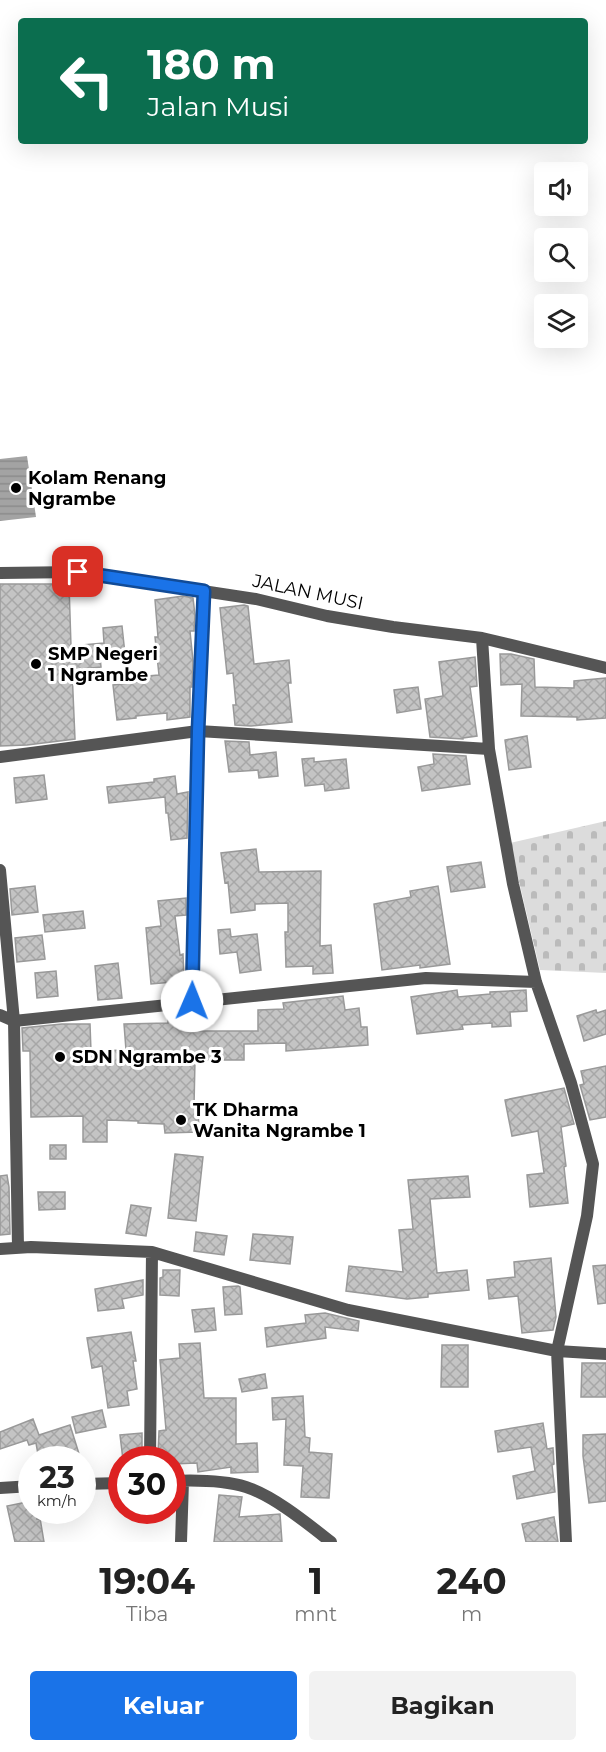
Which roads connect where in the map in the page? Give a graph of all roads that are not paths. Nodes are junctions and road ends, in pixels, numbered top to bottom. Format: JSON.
{"nodes":[{"id":1,"x":0,"y":573,"type":"edge"},
{"id":2,"x":204,"y":591,"type":"junction"},
{"id":3,"x":482,"y":638,"type":"junction"},
{"id":4,"x":606,"y":668,"type":"edge"},
{"id":5,"x":198,"y":731,"type":"junction"},
{"id":6,"x":489,"y":749,"type":"junction"},
{"id":7,"x":0,"y":757,"type":"edge"},
{"id":8,"x":0,"y":870,"type":"edge"},
{"id":9,"x":536,"y":982,"type":"junction"},
{"id":10,"x":192,"y":1001,"type":"junction"},
{"id":11,"x":0,"y":1015,"type":"edge"},
{"id":12,"x":14,"y":1020,"type":"junction"},
{"id":13,"x":18,"y":1247,"type":"junction"},
{"id":14,"x":0,"y":1249,"type":"edge"},
{"id":15,"x":152,"y":1252,"type":"junction"},
{"id":16,"x":557,"y":1351,"type":"junction"},
{"id":17,"x":606,"y":1354,"type":"edge"},
{"id":18,"x":150,"y":1446,"type":"edge"},
{"id":19,"x":186,"y":1481,"type":"edge"},
{"id":20,"x":18,"y":1487,"type":"edge"},
{"id":21,"x":0,"y":1488,"type":"edge"},
{"id":22,"x":180,"y":1524,"type":"edge"},
{"id":23,"x":181,"y":1542,"type":"edge"},
{"id":24,"x":331,"y":1542,"type":"edge"},
{"id":25,"x":566,"y":1542,"type":"edge"}],
"edges":[{"from":1,"to":2,"type":"street","name":"JALAN MUSI"},
{"from":2,"to":3,"type":"street","name":"JALAN MUSI"},
{"from":2,"to":5,"type":"street"},
{"from":3,"to":4,"type":"street","name":"JALAN MUSI"},
{"from":3,"to":6,"type":"street"},
{"from":5,"to":6,"type":"street"},
{"from":5,"to":7,"type":"street"},
{"from":5,"to":10,"type":"street"},
{"from":6,"to":9,"type":"street"},
{"from":8,"to":12,"type":"street"},
{"from":9,"to":10,"type":"street"},
{"from":9,"to":16,"type":"street"},
{"from":10,"to":12,"type":"street"},
{"from":11,"to":12,"type":"street"},
{"from":12,"to":13,"type":"street"},
{"from":13,"to":14,"type":"street"},
{"from":13,"to":15,"type":"street"},
{"from":15,"to":16,"type":"street"},
{"from":15,"to":18,"type":"street"},
{"from":16,"to":17,"type":"street"},
{"from":16,"to":25,"type":"street"},
{"from":19,"to":24,"type":"street"},
{"from":20,"to":21,"type":"street"},
{"from":22,"to":23,"type":"street"}]}
